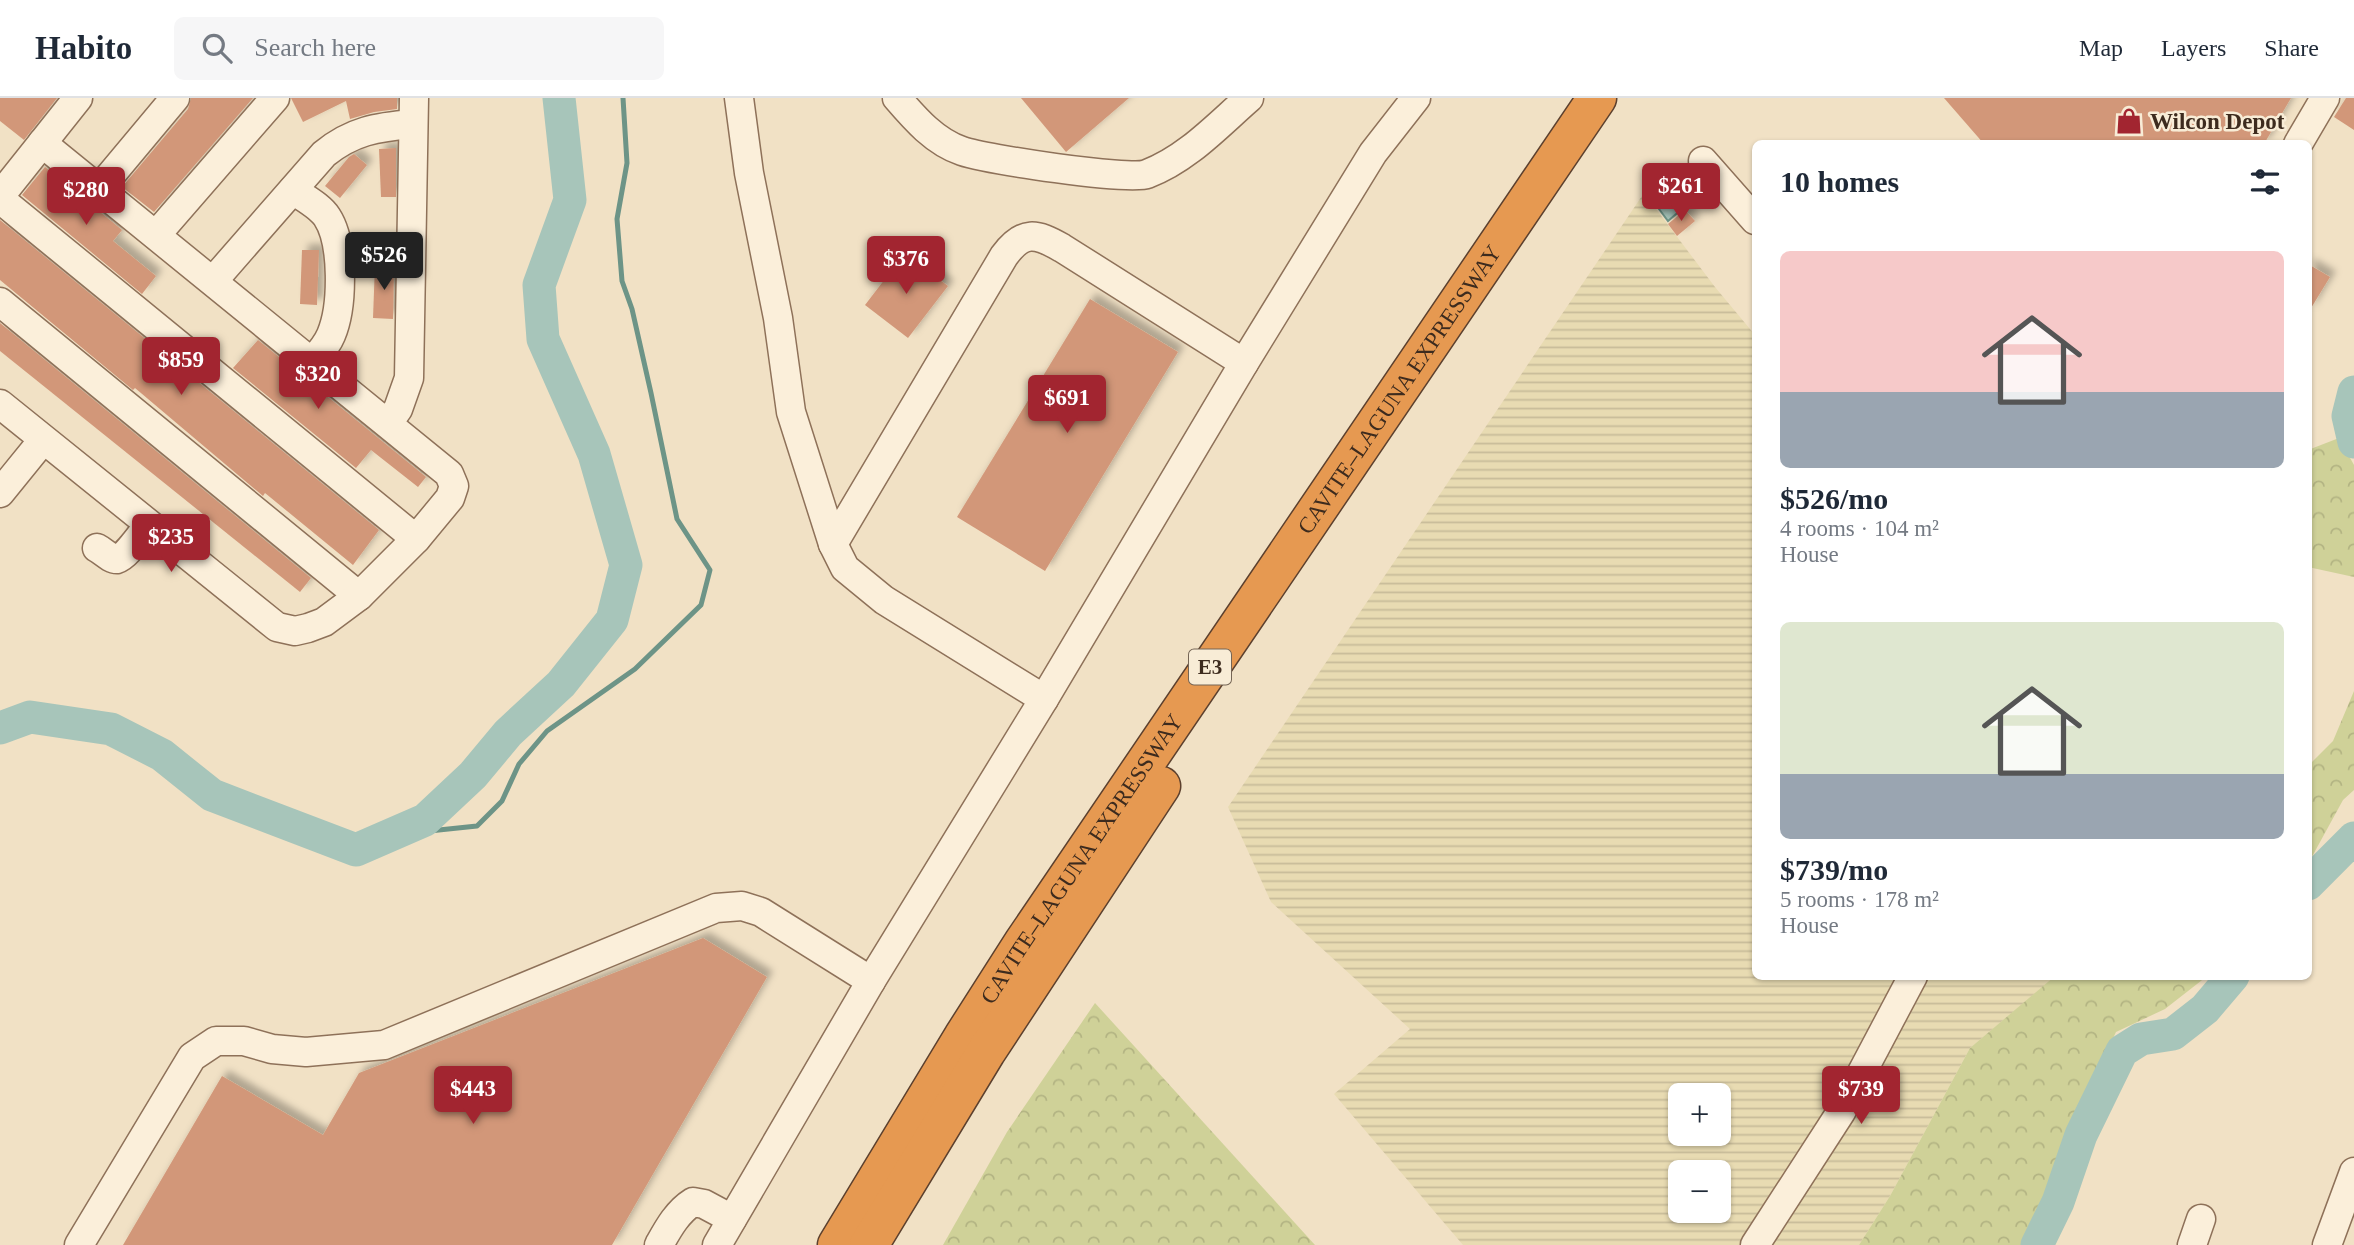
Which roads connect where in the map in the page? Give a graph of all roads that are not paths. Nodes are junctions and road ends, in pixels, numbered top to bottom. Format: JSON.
{"nodes":[{"id":1,"x":78,"y":98,"type":"edge"},
{"id":2,"x":175,"y":98,"type":"edge"},
{"id":3,"x":275,"y":98,"type":"edge"},
{"id":4,"x":739,"y":98,"type":"edge"},
{"id":5,"x":897,"y":98,"type":"edge"},
{"id":6,"x":1249,"y":98,"type":"edge"},
{"id":7,"x":1416,"y":98,"type":"edge"},
{"id":8,"x":1597,"y":98,"type":"edge"},
{"id":9,"x":1627,"y":98,"type":"edge"},
{"id":10,"x":2325,"y":98,"type":"edge"},
{"id":11,"x":413,"y":111,"type":"edge"},
{"id":12,"x":2300,"y":140,"type":"edge"},
{"id":13,"x":43,"y":143,"type":"junction"},
{"id":14,"x":1703,"y":161,"type":"dead end"},
{"id":15,"x":99,"y":189,"type":"junction"},
{"id":16,"x":293,"y":190,"type":"junction"},
{"id":17,"x":0,"y":197,"type":"edge"},
{"id":18,"x":1752,"y":217,"type":"edge"},
{"id":19,"x":156,"y":235,"type":"junction"},
{"id":20,"x":213,"y":281,"type":"junction"},
{"id":21,"x":0,"y":302,"type":"edge"},
{"id":22,"x":312,"y":362,"type":"junction"},
{"id":23,"x":1244,"y":363,"type":"junction"},
{"id":24,"x":0,"y":404,"type":"edge"},
{"id":25,"x":387,"y":423,"type":"junction"},
{"id":26,"x":43,"y":440,"type":"junction"},
{"id":27,"x":0,"y":493,"type":"edge"},
{"id":28,"x":149,"y":525,"type":"junction"},
{"id":29,"x":416,"y":539,"type":"junction"},
{"id":30,"x":833,"y":544,"type":"junction"},
{"id":31,"x":97,"y":548,"type":"dead end"},
{"id":32,"x":359,"y":596,"type":"junction"},
{"id":33,"x":1044,"y":699,"type":"junction"},
{"id":34,"x":1911,"y":980,"type":"edge"},
{"id":35,"x":871,"y":981,"type":"junction"},
{"id":36,"x":2354,"y":1172,"type":"edge"},
{"id":37,"x":733,"y":1219,"type":"junction"},
{"id":38,"x":79,"y":1245,"type":"edge"},
{"id":39,"x":659,"y":1245,"type":"edge"},
{"id":40,"x":718,"y":1245,"type":"edge"},
{"id":41,"x":837,"y":1245,"type":"edge"},
{"id":42,"x":869,"y":1245,"type":"edge"},
{"id":43,"x":1755,"y":1245,"type":"edge"},
{"id":44,"x":2327,"y":1245,"type":"edge"}],
"edges":[{"from":1,"to":13,"type":"street"},
{"from":2,"to":15,"type":"street"},
{"from":3,"to":19,"type":"street"},
{"from":4,"to":30,"type":"street"},
{"from":5,"to":6,"type":"street"},
{"from":7,"to":23,"type":"street"},
{"from":8,"to":41,"type":"highway","name":"CAVITE–LAGUNA EXPRESSWAY","number":"E3"},
{"from":9,"to":42,"type":"highway","name":"CAVITE–LAGUNA EXPRESSWAY","number":"E3"},
{"from":10,"to":12,"type":"street"},
{"from":11,"to":16,"type":"street"},
{"from":11,"to":25,"type":"street"},
{"from":13,"to":15,"type":"street"},
{"from":13,"to":17,"type":"street"},
{"from":14,"to":18,"type":"street"},
{"from":15,"to":19,"type":"street"},
{"from":16,"to":20,"type":"street"},
{"from":16,"to":22,"type":"street"},
{"from":17,"to":29,"type":"street"},
{"from":19,"to":20,"type":"street"},
{"from":20,"to":22,"type":"street"},
{"from":21,"to":32,"type":"street"},
{"from":22,"to":25,"type":"street"},
{"from":23,"to":30,"type":"street"},
{"from":23,"to":33,"type":"street"},
{"from":24,"to":26,"type":"street"},
{"from":25,"to":29,"type":"street"},
{"from":26,"to":27,"type":"street"},
{"from":26,"to":28,"type":"street"},
{"from":28,"to":31,"type":"street"},
{"from":28,"to":32,"type":"street"},
{"from":29,"to":32,"type":"street"},
{"from":30,"to":33,"type":"street"},
{"from":33,"to":35,"type":"street"},
{"from":34,"to":43,"type":"street"},
{"from":35,"to":37,"type":"street"},
{"from":35,"to":38,"type":"street"},
{"from":36,"to":44,"type":"street"},
{"from":37,"to":39,"type":"street"},
{"from":37,"to":40,"type":"street"}]}
